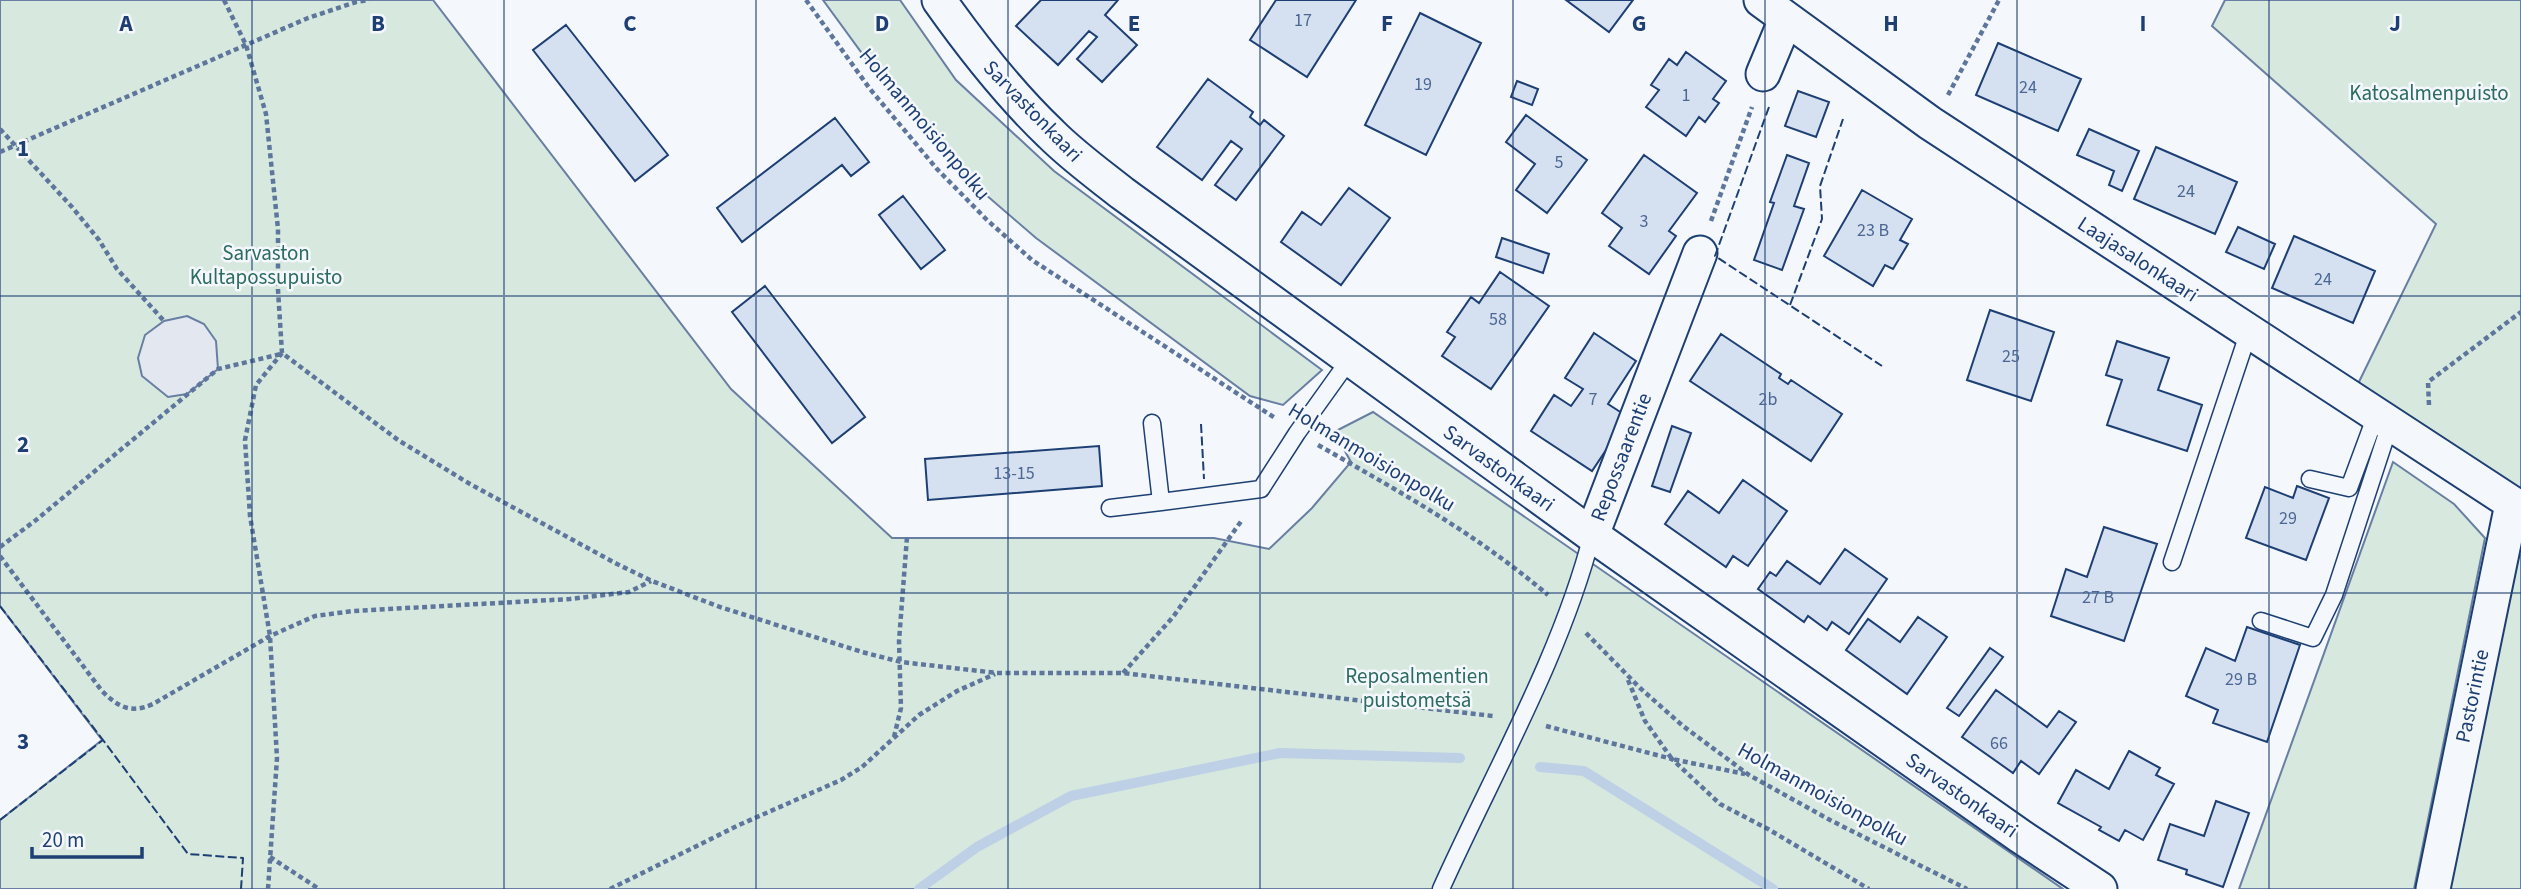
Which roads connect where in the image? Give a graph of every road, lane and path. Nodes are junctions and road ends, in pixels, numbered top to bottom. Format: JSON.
{"nodes":[{"id":1,"x":223,"y":0,"type":"edge"},
{"id":2,"x":369,"y":0,"type":"edge"},
{"id":3,"x":806,"y":0,"type":"edge"},
{"id":4,"x":939,"y":0,"type":"edge"},
{"id":5,"x":1999,"y":0,"type":"edge"},
{"id":6,"x":1774,"y":9,"type":"edge"},
{"id":7,"x":246,"y":45,"type":"junction"},
{"id":8,"x":1763,"y":74,"type":"joint"},
{"id":9,"x":1930,"y":122,"type":"junction"},
{"id":10,"x":0,"y":129,"type":"edge"},
{"id":11,"x":16,"y":146,"type":"junction"},
{"id":12,"x":0,"y":152,"type":"edge"},
{"id":13,"x":1700,"y":253,"type":"joint"},
{"id":14,"x":2521,"y":312,"type":"edge"},
{"id":15,"x":164,"y":321,"type":"dead end"},
{"id":16,"x":2249,"y":331,"type":"junction"},
{"id":17,"x":282,"y":353,"type":"junction"},
{"id":18,"x":1350,"y":359,"type":"junction"},
{"id":19,"x":2383,"y":419,"type":"junction"},
{"id":20,"x":1152,"y":423,"type":"dead end"},
{"id":21,"x":1297,"y":433,"type":"junction"},
{"id":22,"x":2429,"y":450,"type":"junction"},
{"id":23,"x":2310,"y":479,"type":"dead end"},
{"id":24,"x":1261,"y":489,"type":"junction"},
{"id":25,"x":1161,"y":502,"type":"junction"},
{"id":26,"x":2516,"y":506,"type":"edge"},
{"id":27,"x":1110,"y":508,"type":"dead end"},
{"id":28,"x":1592,"y":535,"type":"junction"},
{"id":29,"x":907,"y":537,"type":"dead end"},
{"id":30,"x":0,"y":547,"type":"edge"},
{"id":31,"x":0,"y":556,"type":"edge"},
{"id":32,"x":2172,"y":562,"type":"dead end"},
{"id":33,"x":652,"y":581,"type":"junction"},
{"id":34,"x":1567,"y":612,"type":"junction"},
{"id":35,"x":2261,"y":621,"type":"dead end"},
{"id":36,"x":270,"y":636,"type":"junction"},
{"id":37,"x":901,"y":662,"type":"junction"},
{"id":38,"x":997,"y":673,"type":"junction"},
{"id":39,"x":1123,"y":673,"type":"junction"},
{"id":40,"x":1626,"y":676,"type":"junction"},
{"id":41,"x":1520,"y":719,"type":"junction"},
{"id":42,"x":894,"y":738,"type":"junction"},
{"id":43,"x":1672,"y":760,"type":"junction"},
{"id":44,"x":1749,"y":775,"type":"junction"},
{"id":45,"x":270,"y":857,"type":"junction"},
{"id":46,"x":268,"y":889,"type":"edge"},
{"id":47,"x":319,"y":889,"type":"edge"},
{"id":48,"x":610,"y":889,"type":"edge"},
{"id":49,"x":1441,"y":889,"type":"edge"},
{"id":50,"x":1869,"y":889,"type":"edge"},
{"id":51,"x":1967,"y":889,"type":"edge"},
{"id":52,"x":2100,"y":889,"type":"edge"},
{"id":53,"x":2433,"y":889,"type":"edge"}],
"edges":[{"from":1,"to":7,"type":"path"},
{"from":2,"to":7,"type":"path"},
{"from":3,"to":21,"type":"path","name":"Holmanmoisionpolku"},
{"from":4,"to":18,"type":"street","name":"Sarvastonkaari"},
{"from":5,"to":9,"type":"path"},
{"from":6,"to":8,"type":"street"},
{"from":6,"to":9,"type":"street","name":"Laajasalonkaari"},
{"from":7,"to":11,"type":"path"},
{"from":7,"to":17,"type":"path"},
{"from":8,"to":13,"type":"path"},
{"from":9,"to":16,"type":"street","name":"Laajasalonkaari"},
{"from":10,"to":11,"type":"path"},
{"from":11,"to":12,"type":"path"},
{"from":11,"to":15,"type":"path"},
{"from":13,"to":28,"type":"street","name":"Repossaarentie"},
{"from":14,"to":22,"type":"path"},
{"from":16,"to":19,"type":"street","name":"Laajasalonkaari"},
{"from":16,"to":32,"type":"lane"},
{"from":17,"to":30,"type":"path"},
{"from":17,"to":33,"type":"path"},
{"from":17,"to":36,"type":"path"},
{"from":18,"to":21,"type":"lane"},
{"from":18,"to":28,"type":"street","name":"Sarvastonkaari"},
{"from":19,"to":22,"type":"street","name":"Laajasalonkaari"},
{"from":19,"to":23,"type":"lane"},
{"from":19,"to":35,"type":"lane"},
{"from":20,"to":25,"type":"lane"},
{"from":21,"to":24,"type":"lane"},
{"from":21,"to":34,"type":"path","name":"Holmanmoisionpolku"},
{"from":22,"to":26,"type":"street","name":"Laajasalonkaari"},
{"from":24,"to":25,"type":"lane"},
{"from":24,"to":39,"type":"path"},
{"from":25,"to":27,"type":"lane"},
{"from":26,"to":53,"type":"street","name":"Pastorintie"},
{"from":28,"to":34,"type":"lane","name":"Repossaarentie"},
{"from":28,"to":52,"type":"street","name":"Sarvastonkaari"},
{"from":29,"to":37,"type":"path"},
{"from":31,"to":36,"type":"path"},
{"from":33,"to":36,"type":"path"},
{"from":33,"to":37,"type":"path"},
{"from":34,"to":40,"type":"path","name":"Holmanmoisionpolku"},
{"from":34,"to":41,"type":"lane","name":"Repossaarentie"},
{"from":36,"to":45,"type":"path"},
{"from":37,"to":38,"type":"path"},
{"from":37,"to":42,"type":"path"},
{"from":38,"to":39,"type":"path"},
{"from":38,"to":42,"type":"path"},
{"from":39,"to":41,"type":"path"},
{"from":40,"to":43,"type":"path"},
{"from":40,"to":44,"type":"path","name":"Holmanmoisionpolku"},
{"from":41,"to":43,"type":"path"},
{"from":41,"to":49,"type":"lane","name":"Repossaarentie"},
{"from":42,"to":48,"type":"path"},
{"from":43,"to":44,"type":"path"},
{"from":43,"to":50,"type":"path"},
{"from":44,"to":51,"type":"path","name":"Holmanmoisionpolku"},
{"from":45,"to":46,"type":"path"},
{"from":45,"to":47,"type":"path"}]}
